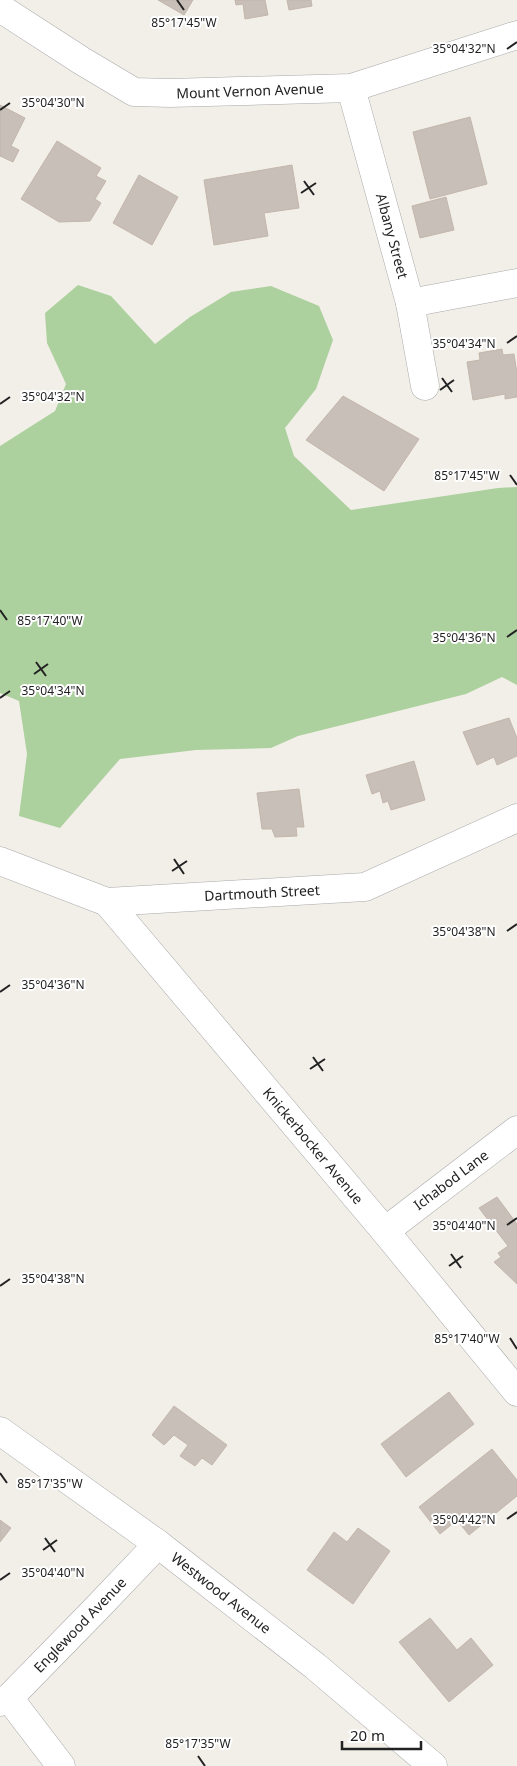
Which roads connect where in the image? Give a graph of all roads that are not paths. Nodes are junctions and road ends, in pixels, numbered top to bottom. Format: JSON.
{"nodes":[{"id":1,"x":0,"y":8,"type":"edge"},
{"id":2,"x":517,"y":35,"type":"edge"},
{"id":3,"x":351,"y":88,"type":"junction"},
{"id":4,"x":517,"y":284,"type":"edge"},
{"id":5,"x":410,"y":303,"type":"junction"},
{"id":6,"x":425,"y":386,"type":"dead end"},
{"id":7,"x":517,"y":818,"type":"edge"},
{"id":8,"x":0,"y":861,"type":"edge"},
{"id":9,"x":107,"y":902,"type":"junction"},
{"id":10,"x":517,"y":1130,"type":"edge"},
{"id":11,"x":385,"y":1231,"type":"junction"},
{"id":12,"x":517,"y":1392,"type":"edge"},
{"id":13,"x":0,"y":1431,"type":"edge"},
{"id":14,"x":158,"y":1544,"type":"junction"},
{"id":15,"x":4,"y":1700,"type":"edge"},
{"id":16,"x":61,"y":1766,"type":"edge"},
{"id":17,"x":433,"y":1766,"type":"edge"}],
"edges":[{"from":1,"to":3,"type":"street","name":"Mount Vernon Avenue"},
{"from":2,"to":3,"type":"street","name":"Mount Vernon Avenue"},
{"from":3,"to":5,"type":"street","name":"Albany Street"},
{"from":4,"to":5,"type":"street"},
{"from":5,"to":6,"type":"street","name":"Albany Street"},
{"from":7,"to":9,"type":"street","name":"Dartmouth Street"},
{"from":8,"to":9,"type":"street","name":"Dartmouth Street"},
{"from":9,"to":11,"type":"street","name":"Knickerbocker Avenue"},
{"from":10,"to":11,"type":"street","name":"Ichabod Lane"},
{"from":11,"to":12,"type":"street","name":"Knickerbocker Avenue"},
{"from":13,"to":14,"type":"street","name":"Westwood Avenue"},
{"from":14,"to":15,"type":"street","name":"Englewood Avenue"},
{"from":14,"to":17,"type":"street","name":"Westwood Avenue"},
{"from":15,"to":16,"type":"street"}]}
